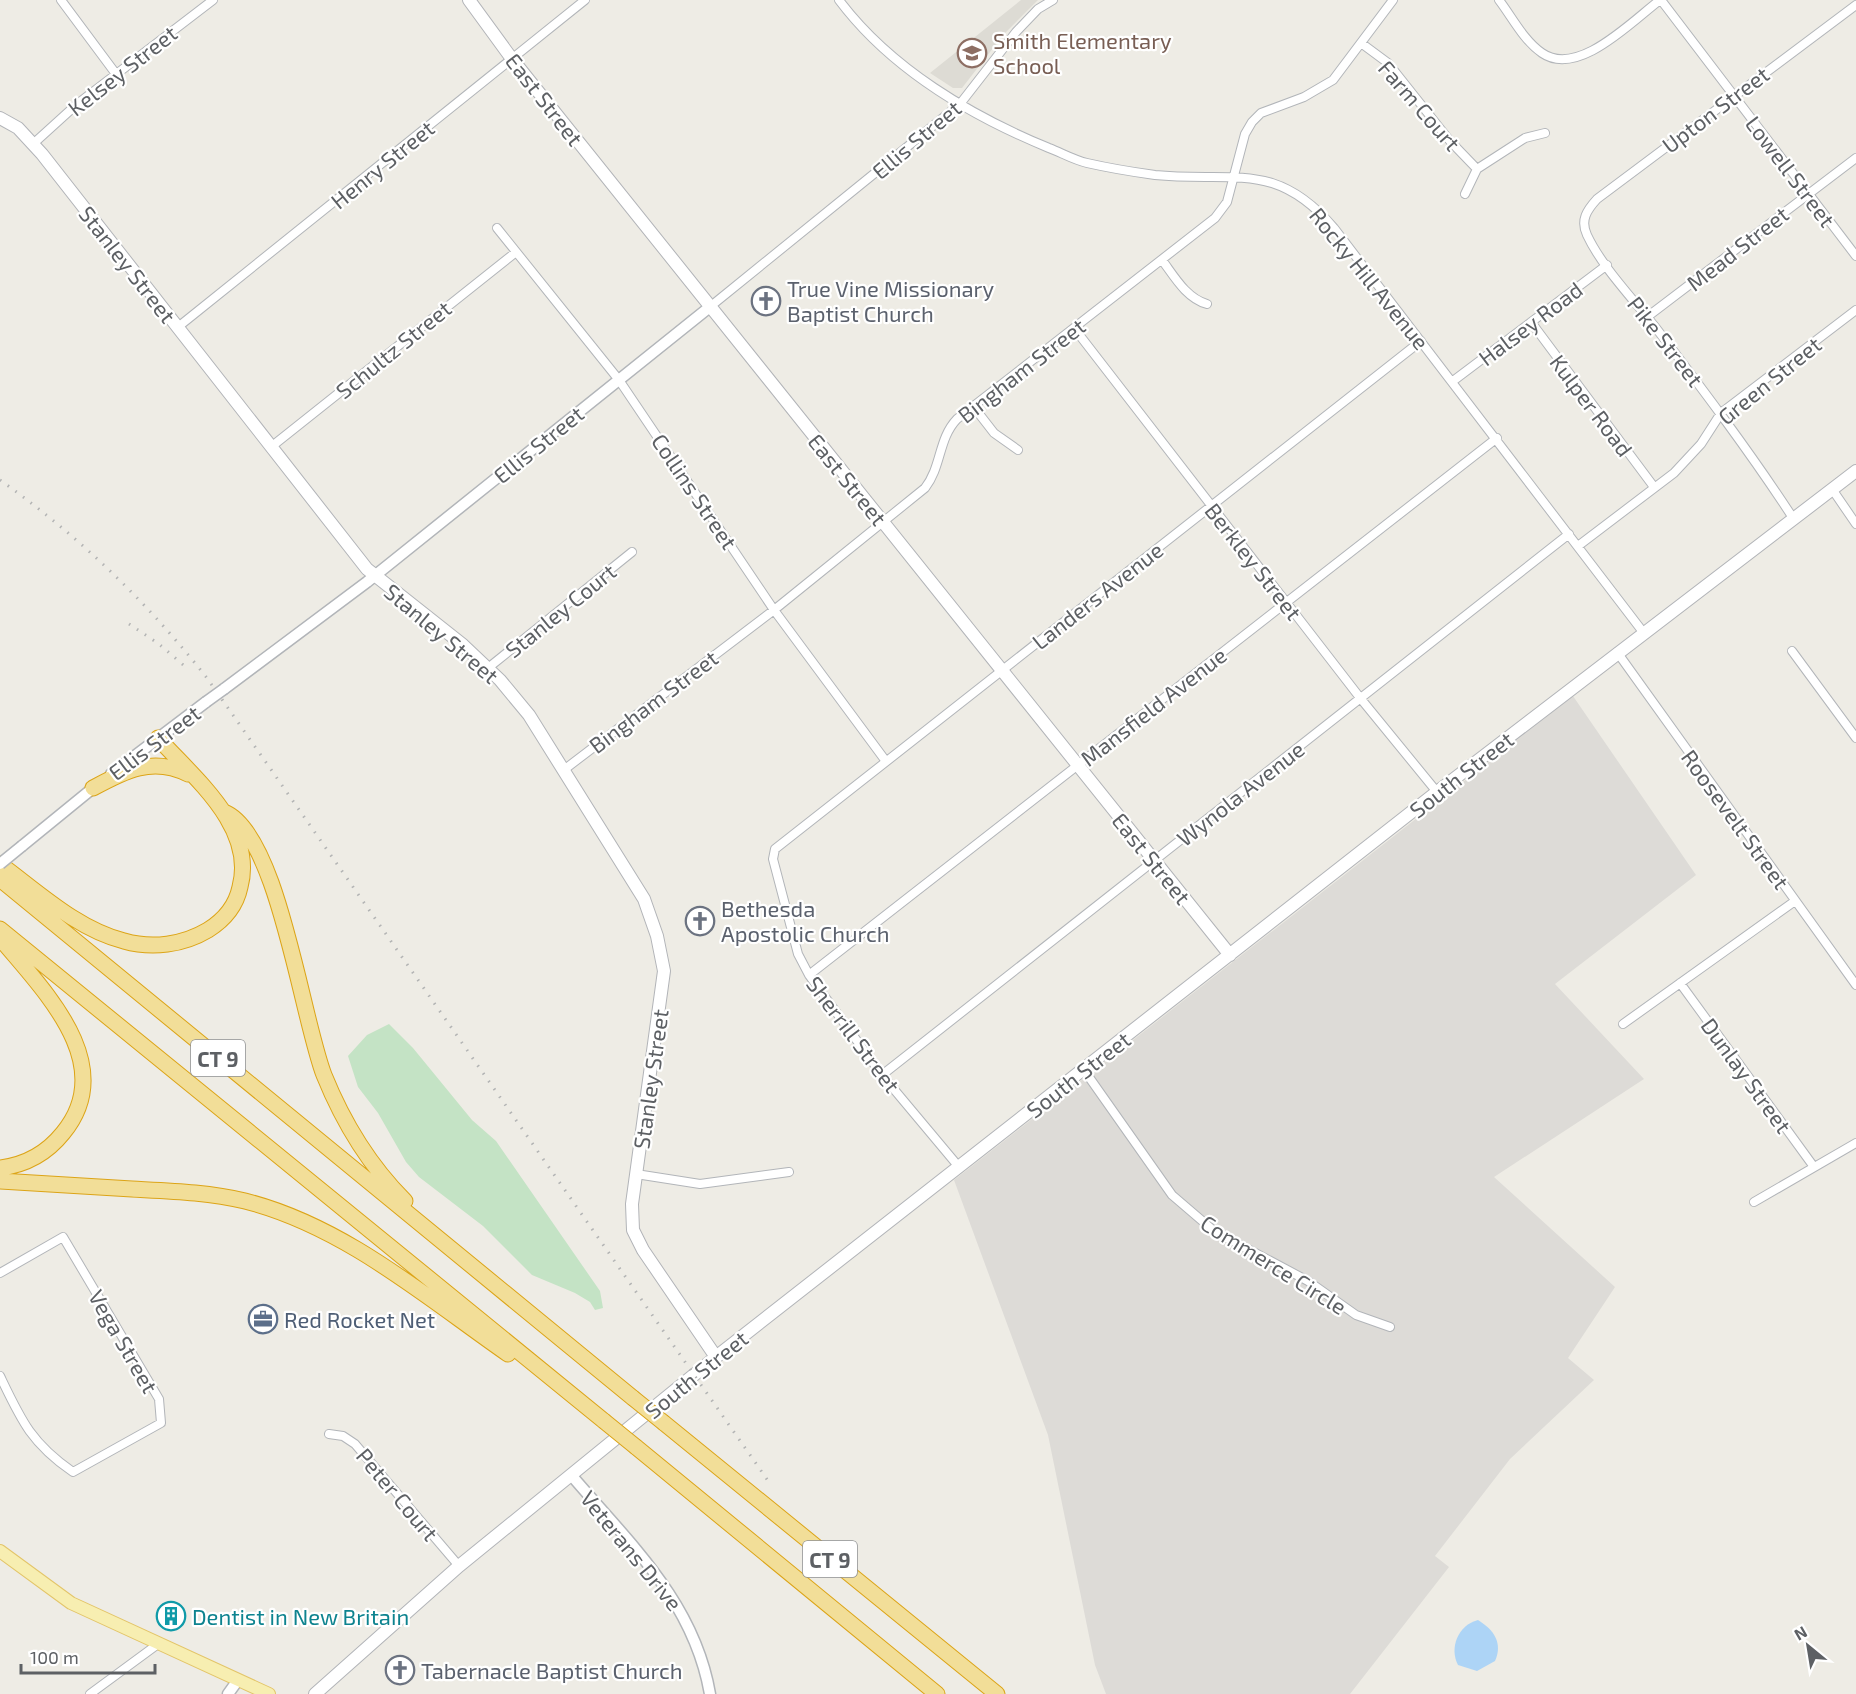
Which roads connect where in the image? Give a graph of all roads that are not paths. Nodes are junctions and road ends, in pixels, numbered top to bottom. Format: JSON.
{"nodes":[{"id":1,"x":62,"y":0,"type":"edge"},
{"id":2,"x":213,"y":0,"type":"edge"},
{"id":3,"x":469,"y":0,"type":"edge"},
{"id":4,"x":585,"y":0,"type":"edge"},
{"id":5,"x":838,"y":0,"type":"edge"},
{"id":6,"x":1053,"y":0,"type":"edge"},
{"id":7,"x":1393,"y":0,"type":"edge"},
{"id":8,"x":1498,"y":0,"type":"edge"},
{"id":9,"x":1661,"y":0,"type":"edge"},
{"id":10,"x":1856,"y":5,"type":"edge"},
{"id":11,"x":1361,"y":43,"type":"junction"},
{"id":12,"x":512,"y":59,"type":"junction"},
{"id":13,"x":116,"y":74,"type":"junction"},
{"id":14,"x":1734,"y":96,"type":"junction"},
{"id":15,"x":960,"y":104,"type":"junction"},
{"id":16,"x":0,"y":118,"type":"edge"},
{"id":17,"x":1545,"y":133,"type":"dead end"},
{"id":18,"x":33,"y":144,"type":"junction"},
{"id":19,"x":1856,"y":158,"type":"edge"},
{"id":20,"x":1477,"y":169,"type":"junction"},
{"id":21,"x":1235,"y":176,"type":"junction"},
{"id":22,"x":1808,"y":193,"type":"junction"},
{"id":23,"x":1465,"y":194,"type":"dead end"},
{"id":24,"x":1584,"y":221,"type":"joint"},
{"id":25,"x":497,"y":228,"type":"dead end"},
{"id":26,"x":516,"y":252,"type":"junction"},
{"id":27,"x":1856,"y":256,"type":"edge"},
{"id":28,"x":1162,"y":260,"type":"junction"},
{"id":29,"x":1607,"y":265,"type":"junction"},
{"id":30,"x":1207,"y":304,"type":"dead end"},
{"id":31,"x":711,"y":306,"type":"junction"},
{"id":32,"x":1856,"y":310,"type":"edge"},
{"id":33,"x":1647,"y":317,"type":"junction"},
{"id":34,"x":1531,"y":322,"type":"junction"},
{"id":35,"x":178,"y":327,"type":"junction"},
{"id":36,"x":1074,"y":328,"type":"junction"},
{"id":37,"x":1420,"y":341,"type":"junction"},
{"id":38,"x":619,"y":380,"type":"junction"},
{"id":39,"x":1453,"y":381,"type":"junction"},
{"id":40,"x":973,"y":406,"type":"junction"},
{"id":41,"x":1721,"y":413,"type":"junction"},
{"id":42,"x":1497,"y":438,"type":"junction"},
{"id":43,"x":272,"y":447,"type":"junction"},
{"id":44,"x":1018,"y":450,"type":"dead end"},
{"id":45,"x":1856,"y":471,"type":"edge"},
{"id":46,"x":1654,"y":487,"type":"junction"},
{"id":47,"x":1832,"y":489,"type":"junction"},
{"id":48,"x":1212,"y":506,"type":"junction"},
{"id":49,"x":1793,"y":518,"type":"junction"},
{"id":50,"x":883,"y":522,"type":"junction"},
{"id":51,"x":1856,"y":524,"type":"edge"},
{"id":52,"x":1569,"y":534,"type":"junction"},
{"id":53,"x":1578,"y":546,"type":"junction"},
{"id":54,"x":632,"y":552,"type":"dead end"},
{"id":55,"x":374,"y":576,"type":"junction"},
{"id":56,"x":1286,"y":602,"type":"junction"},
{"id":57,"x":774,"y":610,"type":"junction"},
{"id":58,"x":1642,"y":632,"type":"junction"},
{"id":59,"x":1792,"y":651,"type":"dead end"},
{"id":60,"x":1617,"y":652,"type":"junction"},
{"id":61,"x":488,"y":668,"type":"junction"},
{"id":62,"x":1001,"y":670,"type":"junction"},
{"id":63,"x":1361,"y":699,"type":"junction"},
{"id":64,"x":158,"y":738,"type":"junction"},
{"id":65,"x":1856,"y":738,"type":"edge"},
{"id":66,"x":885,"y":760,"type":"junction"},
{"id":67,"x":1077,"y":765,"type":"junction"},
{"id":68,"x":564,"y":769,"type":"junction"},
{"id":69,"x":193,"y":777,"type":"junction"},
{"id":70,"x":93,"y":788,"type":"junction"},
{"id":71,"x":1437,"y":792,"type":"junction"},
{"id":72,"x":224,"y":812,"type":"junction"},
{"id":73,"x":774,"y":849,"type":"joint"},
{"id":74,"x":1153,"y":860,"type":"junction"},
{"id":75,"x":0,"y":864,"type":"edge"},
{"id":76,"x":0,"y":879,"type":"edge"},
{"id":77,"x":1796,"y":901,"type":"junction"},
{"id":78,"x":0,"y":929,"type":"edge"},
{"id":79,"x":0,"y":938,"type":"edge"},
{"id":80,"x":1230,"y":955,"type":"junction"},
{"id":81,"x":809,"y":975,"type":"junction"},
{"id":82,"x":1680,"y":983,"type":"junction"},
{"id":83,"x":1856,"y":985,"type":"edge"},
{"id":84,"x":1623,"y":1024,"type":"dead end"},
{"id":85,"x":1084,"y":1070,"type":"junction"},
{"id":86,"x":882,"y":1075,"type":"junction"},
{"id":87,"x":1856,"y":1143,"type":"edge"},
{"id":88,"x":959,"y":1167,"type":"junction"},
{"id":89,"x":1814,"y":1167,"type":"junction"},
{"id":90,"x":0,"y":1168,"type":"edge"},
{"id":91,"x":789,"y":1172,"type":"dead end"},
{"id":92,"x":636,"y":1174,"type":"junction"},
{"id":93,"x":0,"y":1181,"type":"edge"},
{"id":94,"x":1754,"y":1202,"type":"dead end"},
{"id":95,"x":437,"y":1237,"type":"junction"},
{"id":96,"x":0,"y":1273,"type":"edge"},
{"id":97,"x":1390,"y":1327,"type":"dead end"},
{"id":98,"x":716,"y":1357,"type":"junction"},
{"id":99,"x":0,"y":1376,"type":"edge"},
{"id":100,"x":555,"y":1381,"type":"junction"},
{"id":101,"x":328,"y":1434,"type":"dead end"},
{"id":102,"x":572,"y":1476,"type":"junction"},
{"id":103,"x":0,"y":1551,"type":"edge"},
{"id":104,"x":459,"y":1566,"type":"junction"},
{"id":105,"x":158,"y":1644,"type":"junction"},
{"id":106,"x":238,"y":1680,"type":"junction"},
{"id":107,"x":90,"y":1694,"type":"edge"},
{"id":108,"x":228,"y":1694,"type":"edge"},
{"id":109,"x":269,"y":1694,"type":"edge"},
{"id":110,"x":315,"y":1694,"type":"edge"},
{"id":111,"x":710,"y":1694,"type":"edge"},
{"id":112,"x":937,"y":1694,"type":"edge"},
{"id":113,"x":997,"y":1694,"type":"edge"}],
"edges":[{"from":1,"to":13,"type":"street"},
{"from":2,"to":13,"type":"street","name":"Kelsey Street"},
{"from":3,"to":12,"type":"main road","name":"East Street"},
{"from":4,"to":12,"type":"street","name":"Henry Street"},
{"from":5,"to":15,"type":"street","name":"Rocky Hill Avenue"},
{"from":6,"to":15,"type":"street","name":"Ellis Street"},
{"from":7,"to":11,"type":"street","name":"Bingham Street"},
{"from":8,"to":9,"type":"street"},
{"from":9,"to":14,"type":"street","name":"Lowell Street"},
{"from":10,"to":14,"type":"street","name":"Upton Street"},
{"from":11,"to":20,"type":"street","name":"Farm Court"},
{"from":11,"to":21,"type":"street","name":"Bingham Street"},
{"from":12,"to":31,"type":"main road","name":"East Street"},
{"from":12,"to":35,"type":"street","name":"Henry Street"},
{"from":13,"to":18,"type":"street","name":"Kelsey Street"},
{"from":14,"to":22,"type":"street","name":"Lowell Street"},
{"from":14,"to":24,"type":"street","name":"Upton Street"},
{"from":15,"to":21,"type":"street","name":"Rocky Hill Avenue"},
{"from":15,"to":31,"type":"street","name":"Ellis Street"},
{"from":16,"to":18,"type":"main road","name":"Stanley Street"},
{"from":17,"to":20,"type":"street"},
{"from":18,"to":35,"type":"main road","name":"Stanley Street"},
{"from":19,"to":22,"type":"street","name":"Mead Street"},
{"from":20,"to":23,"type":"street"},
{"from":21,"to":28,"type":"street","name":"Bingham Street"},
{"from":21,"to":37,"type":"street","name":"Rocky Hill Avenue"},
{"from":22,"to":27,"type":"street","name":"Lowell Street"},
{"from":22,"to":33,"type":"street","name":"Mead Street"},
{"from":24,"to":29,"type":"street","name":"Pike Street"},
{"from":25,"to":26,"type":"street","name":"Collins Street"},
{"from":26,"to":38,"type":"street","name":"Collins Street"},
{"from":26,"to":43,"type":"street","name":"Schultz Street"},
{"from":28,"to":30,"type":"street"},
{"from":28,"to":36,"type":"street","name":"Bingham Street"},
{"from":29,"to":33,"type":"street","name":"Pike Street"},
{"from":29,"to":34,"type":"street","name":"Halsey Road"},
{"from":31,"to":38,"type":"street","name":"Ellis Street"},
{"from":31,"to":50,"type":"main road","name":"East Street"},
{"from":32,"to":41,"type":"street","name":"Green Street"},
{"from":33,"to":41,"type":"street","name":"Pike Street"},
{"from":34,"to":39,"type":"street","name":"Halsey Road"},
{"from":34,"to":46,"type":"street","name":"Kulper Road"},
{"from":35,"to":43,"type":"main road","name":"Stanley Street"},
{"from":36,"to":40,"type":"street","name":"Bingham Street"},
{"from":36,"to":48,"type":"street","name":"Berkley Street"},
{"from":37,"to":39,"type":"street","name":"Rocky Hill Avenue"},
{"from":37,"to":48,"type":"street","name":"Landers Avenue"},
{"from":38,"to":55,"type":"street","name":"Ellis Street"},
{"from":38,"to":57,"type":"street","name":"Collins Street"},
{"from":39,"to":42,"type":"street","name":"Rocky Hill Avenue"},
{"from":40,"to":44,"type":"street"},
{"from":40,"to":50,"type":"street","name":"Bingham Street"},
{"from":41,"to":46,"type":"street","name":"Green Street"},
{"from":41,"to":49,"type":"street","name":"Pike Street"},
{"from":42,"to":52,"type":"street","name":"Rocky Hill Avenue"},
{"from":42,"to":56,"type":"street","name":"Mansfield Avenue"},
{"from":43,"to":55,"type":"main road","name":"Stanley Street"},
{"from":45,"to":47,"type":"main road","name":"South Street"},
{"from":46,"to":53,"type":"street","name":"Green Street"},
{"from":47,"to":49,"type":"main road","name":"South Street"},
{"from":47,"to":51,"type":"street"},
{"from":48,"to":56,"type":"street","name":"Berkley Street"},
{"from":48,"to":62,"type":"street","name":"Landers Avenue"},
{"from":49,"to":58,"type":"main road","name":"South Street"},
{"from":50,"to":57,"type":"street","name":"Bingham Street"},
{"from":50,"to":62,"type":"main road","name":"East Street"},
{"from":52,"to":53,"type":"street","name":"Rocky Hill Avenue"},
{"from":52,"to":63,"type":"street","name":"Wynola Avenue"},
{"from":53,"to":58,"type":"street","name":"Rocky Hill Avenue"},
{"from":54,"to":61,"type":"street","name":"Stanley Court"},
{"from":55,"to":61,"type":"main road","name":"Stanley Street"},
{"from":55,"to":64,"type":"street","name":"Ellis Street","bridge":true},
{"from":56,"to":63,"type":"street","name":"Berkley Street"},
{"from":56,"to":67,"type":"street","name":"Mansfield Avenue"},
{"from":57,"to":66,"type":"street","name":"Collins Street"},
{"from":57,"to":68,"type":"street","name":"Bingham Street"},
{"from":58,"to":60,"type":"main road","name":"South Street"},
{"from":59,"to":65,"type":"street"},
{"from":60,"to":71,"type":"main road","name":"South Street"},
{"from":60,"to":77,"type":"street","name":"Roosevelt Street"},
{"from":61,"to":68,"type":"main road","name":"Stanley Street"},
{"from":62,"to":66,"type":"street","name":"Landers Avenue"},
{"from":62,"to":67,"type":"main road","name":"East Street"},
{"from":63,"to":71,"type":"street","name":"Berkley Street"},
{"from":63,"to":74,"type":"street","name":"Wynola Avenue"},
{"from":64,"to":69,"type":"highway"},
{"from":64,"to":70,"type":"street","name":"Ellis Street"},
{"from":66,"to":73,"type":"street","name":"Landers Avenue"},
{"from":67,"to":74,"type":"main road","name":"East Street"},
{"from":67,"to":81,"type":"street","name":"Mansfield Avenue"},
{"from":68,"to":92,"type":"main road","name":"Stanley Street"},
{"from":69,"to":70,"type":"highway"},
{"from":69,"to":72,"type":"highway"},
{"from":70,"to":75,"type":"street","name":"Ellis Street","bridge":true},
{"from":71,"to":80,"type":"main road","name":"South Street"},
{"from":72,"to":75,"type":"highway"},
{"from":72,"to":95,"type":"highway"},
{"from":73,"to":81,"type":"street","name":"Sherrill Street"},
{"from":74,"to":80,"type":"main road","name":"East Street"},
{"from":74,"to":86,"type":"street","name":"Wynola Avenue"},
{"from":76,"to":95,"type":"highway","number":"CT 9"},
{"from":77,"to":82,"type":"street"},
{"from":77,"to":83,"type":"street","name":"Roosevelt Street"},
{"from":78,"to":100,"type":"highway","number":"CT 9"},
{"from":79,"to":90,"type":"highway"},
{"from":80,"to":85,"type":"main road","name":"South Street"},
{"from":81,"to":86,"type":"street","name":"Sherrill Street"},
{"from":82,"to":84,"type":"street"},
{"from":82,"to":89,"type":"street","name":"Dunlay Street"},
{"from":85,"to":88,"type":"main road","name":"South Street"},
{"from":85,"to":97,"type":"street","name":"Commerce Circle"},
{"from":86,"to":88,"type":"street","name":"Sherrill Street"},
{"from":87,"to":89,"type":"street"},
{"from":88,"to":98,"type":"main road","name":"South Street"},
{"from":89,"to":94,"type":"street"},
{"from":91,"to":92,"type":"street"},
{"from":92,"to":98,"type":"main road","name":"Stanley Street"},
{"from":93,"to":100,"type":"highway"},
{"from":95,"to":113,"type":"highway","number":"CT 9","bridge":true},
{"from":96,"to":99,"type":"street","name":"Vega Street"},
{"from":98,"to":102,"type":"main road","name":"South Street"},
{"from":100,"to":112,"type":"highway","number":"CT 9","bridge":true},
{"from":101,"to":104,"type":"street","name":"Peter Court"},
{"from":102,"to":104,"type":"main road","name":"South Street"},
{"from":102,"to":111,"type":"street","name":"Veterans Drive"},
{"from":103,"to":105,"type":"main road"},
{"from":104,"to":110,"type":"main road","name":"South Street"},
{"from":105,"to":106,"type":"main road"},
{"from":105,"to":107,"type":"street"},
{"from":106,"to":108,"type":"street"},
{"from":106,"to":109,"type":"main road"}]}
